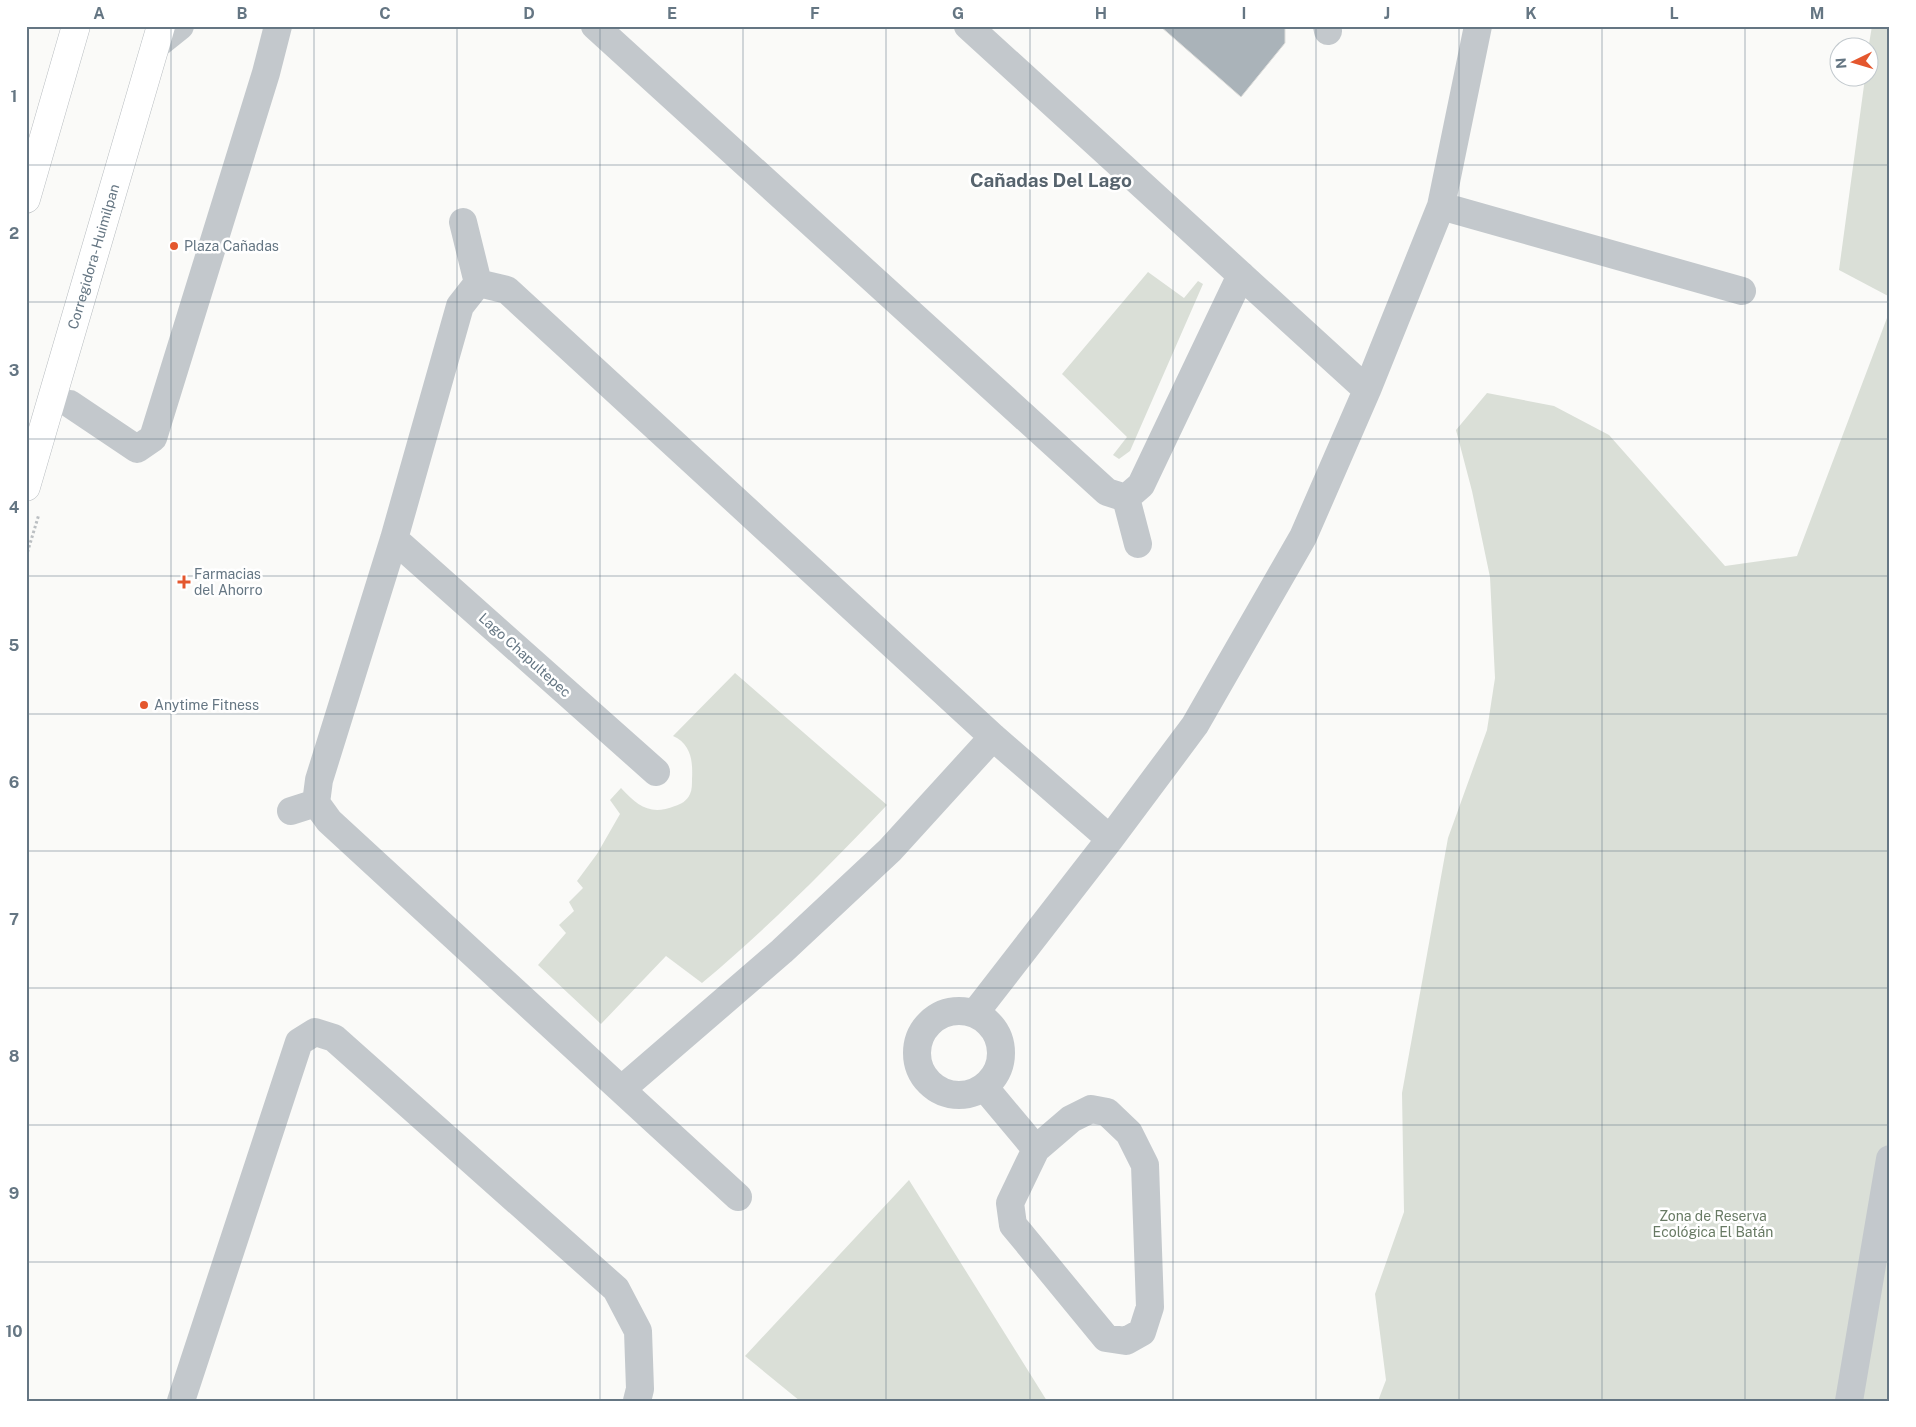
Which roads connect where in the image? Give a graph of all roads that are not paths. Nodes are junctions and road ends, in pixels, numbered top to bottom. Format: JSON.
{"nodes":[{"id":1,"x":76,"y":26,"type":"edge"},
{"id":2,"x":180,"y":26,"type":"edge"},
{"id":3,"x":278,"y":26,"type":"edge"},
{"id":4,"x":595,"y":26,"type":"edge"},
{"id":5,"x":968,"y":26,"type":"edge"},
{"id":6,"x":1478,"y":26,"type":"edge"},
{"id":7,"x":158,"y":36,"type":"edge"},
{"id":8,"x":26,"y":199,"type":"edge"},
{"id":9,"x":1441,"y":206,"type":"junction"},
{"id":10,"x":463,"y":222,"type":"dead end"},
{"id":11,"x":1241,"y":275,"type":"junction"},
{"id":12,"x":478,"y":283,"type":"junction"},
{"id":13,"x":1742,"y":291,"type":"dead end"},
{"id":14,"x":1367,"y":390,"type":"junction"},
{"id":15,"x":70,"y":404,"type":"dead end"},
{"id":16,"x":26,"y":487,"type":"edge"},
{"id":17,"x":1126,"y":498,"type":"junction"},
{"id":18,"x":394,"y":539,"type":"junction"},
{"id":19,"x":1138,"y":544,"type":"dead end"},
{"id":20,"x":993,"y":737,"type":"junction"},
{"id":21,"x":656,"y":772,"type":"dead end"},
{"id":22,"x":1110,"y":839,"type":"junction"},
{"id":23,"x":975,"y":1014,"type":"junction"},
{"id":24,"x":985,"y":1088,"type":"junction"},
{"id":25,"x":622,"y":1089,"type":"junction"},
{"id":26,"x":1036,"y":1148,"type":"junction"},
{"id":27,"x":1890,"y":1159,"type":"edge"},
{"id":28,"x":738,"y":1196,"type":"dead end"},
{"id":29,"x":181,"y":1401,"type":"edge"},
{"id":30,"x":637,"y":1401,"type":"edge"},
{"id":31,"x":1849,"y":1401,"type":"edge"}],
"edges":[{"from":1,"to":8,"type":"main road"},
{"from":2,"to":7,"type":"street"},
{"from":3,"to":15,"type":"street"},
{"from":4,"to":17,"type":"street"},
{"from":5,"to":11,"type":"street"},
{"from":6,"to":9,"type":"street"},
{"from":7,"to":16,"type":"main road","name":"Corregidora- Huimilpan"},
{"from":9,"to":13,"type":"street"},
{"from":9,"to":14,"type":"street"},
{"from":10,"to":12,"type":"street"},
{"from":11,"to":14,"type":"street"},
{"from":11,"to":17,"type":"street"},
{"from":12,"to":18,"type":"street"},
{"from":12,"to":20,"type":"street"},
{"from":14,"to":22,"type":"street"},
{"from":17,"to":19,"type":"street"},
{"from":18,"to":21,"type":"street","name":"Lago Chapultepec"},
{"from":18,"to":25,"type":"street"},
{"from":20,"to":22,"type":"street"},
{"from":20,"to":25,"type":"street"},
{"from":22,"to":23,"type":"street"},
{"from":23,"to":24,"type":"street"},
{"from":23,"to":24,"type":"street"},
{"from":24,"to":26,"type":"street"},
{"from":25,"to":28,"type":"street"},
{"from":26,"to":26,"type":"street"},
{"from":27,"to":31,"type":"street"},
{"from":29,"to":30,"type":"street"}]}
